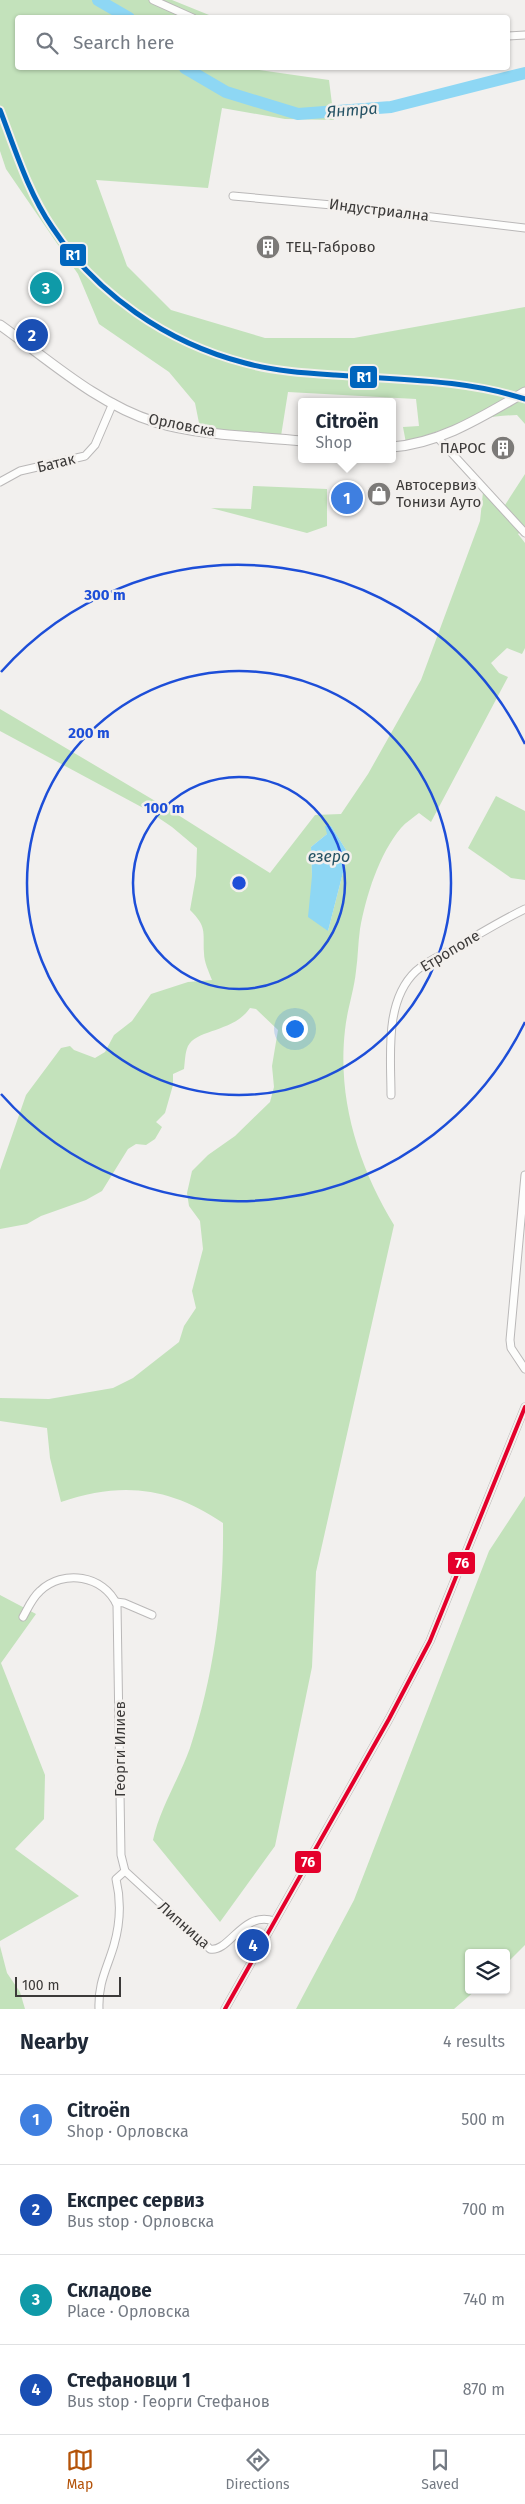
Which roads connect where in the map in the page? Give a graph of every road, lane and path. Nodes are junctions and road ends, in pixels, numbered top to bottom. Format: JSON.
{"nodes":[{"id":1,"x":154,"y":0,"type":"edge"},
{"id":2,"x":186,"y":15,"type":"edge"},
{"id":3,"x":525,"y":35,"type":"edge"},
{"id":4,"x":510,"y":36,"type":"edge"},
{"id":5,"x":233,"y":196,"type":"dead end"},
{"id":6,"x":525,"y":228,"type":"edge"},
{"id":7,"x":0,"y":325,"type":"edge"},
{"id":8,"x":525,"y":392,"type":"edge"},
{"id":9,"x":113,"y":403,"type":"junction"},
{"id":10,"x":437,"y":437,"type":"junction"},
{"id":11,"x":298,"y":441,"type":"edge"},
{"id":12,"x":396,"y":446,"type":"edge"},
{"id":13,"x":0,"y":482,"type":"edge"},
{"id":14,"x":525,"y":533,"type":"edge"},
{"id":15,"x":525,"y":909,"type":"edge"},
{"id":16,"x":391,"y":1095,"type":"dead end"},
{"id":17,"x":525,"y":1175,"type":"edge"},
{"id":18,"x":525,"y":1369,"type":"edge"},
{"id":19,"x":525,"y":1406,"type":"edge"},
{"id":20,"x":116,"y":1602,"type":"junction"},
{"id":21,"x":152,"y":1615,"type":"dead end"},
{"id":22,"x":23,"y":1617,"type":"dead end"},
{"id":23,"x":124,"y":1871,"type":"junction"},
{"id":24,"x":274,"y":1921,"type":"junction"},
{"id":25,"x":99,"y":2009,"type":"edge"},
{"id":26,"x":225,"y":2009,"type":"edge"}],
"edges":[{"from":1,"to":2,"type":"street"},
{"from":3,"to":4,"type":"street"},
{"from":5,"to":6,"type":"street","name":"Индустриална"},
{"from":7,"to":9,"type":"main road","name":"Орловска"},
{"from":8,"to":10,"type":"main road"},
{"from":9,"to":11,"type":"main road","name":"Орловска"},
{"from":9,"to":13,"type":"street","name":"Батак"},
{"from":10,"to":12,"type":"main road"},
{"from":10,"to":14,"type":"street"},
{"from":15,"to":16,"type":"street","name":"Етрополе"},
{"from":17,"to":18,"type":"street"},
{"from":19,"to":24,"type":"street"},
{"from":20,"to":21,"type":"street"},
{"from":20,"to":22,"type":"street"},
{"from":20,"to":23,"type":"street","name":"Георги Илиев"},
{"from":23,"to":24,"type":"street","name":"Липница"},
{"from":23,"to":25,"type":"street","name":"Георги Илиев"},
{"from":24,"to":26,"type":"street"}]}
